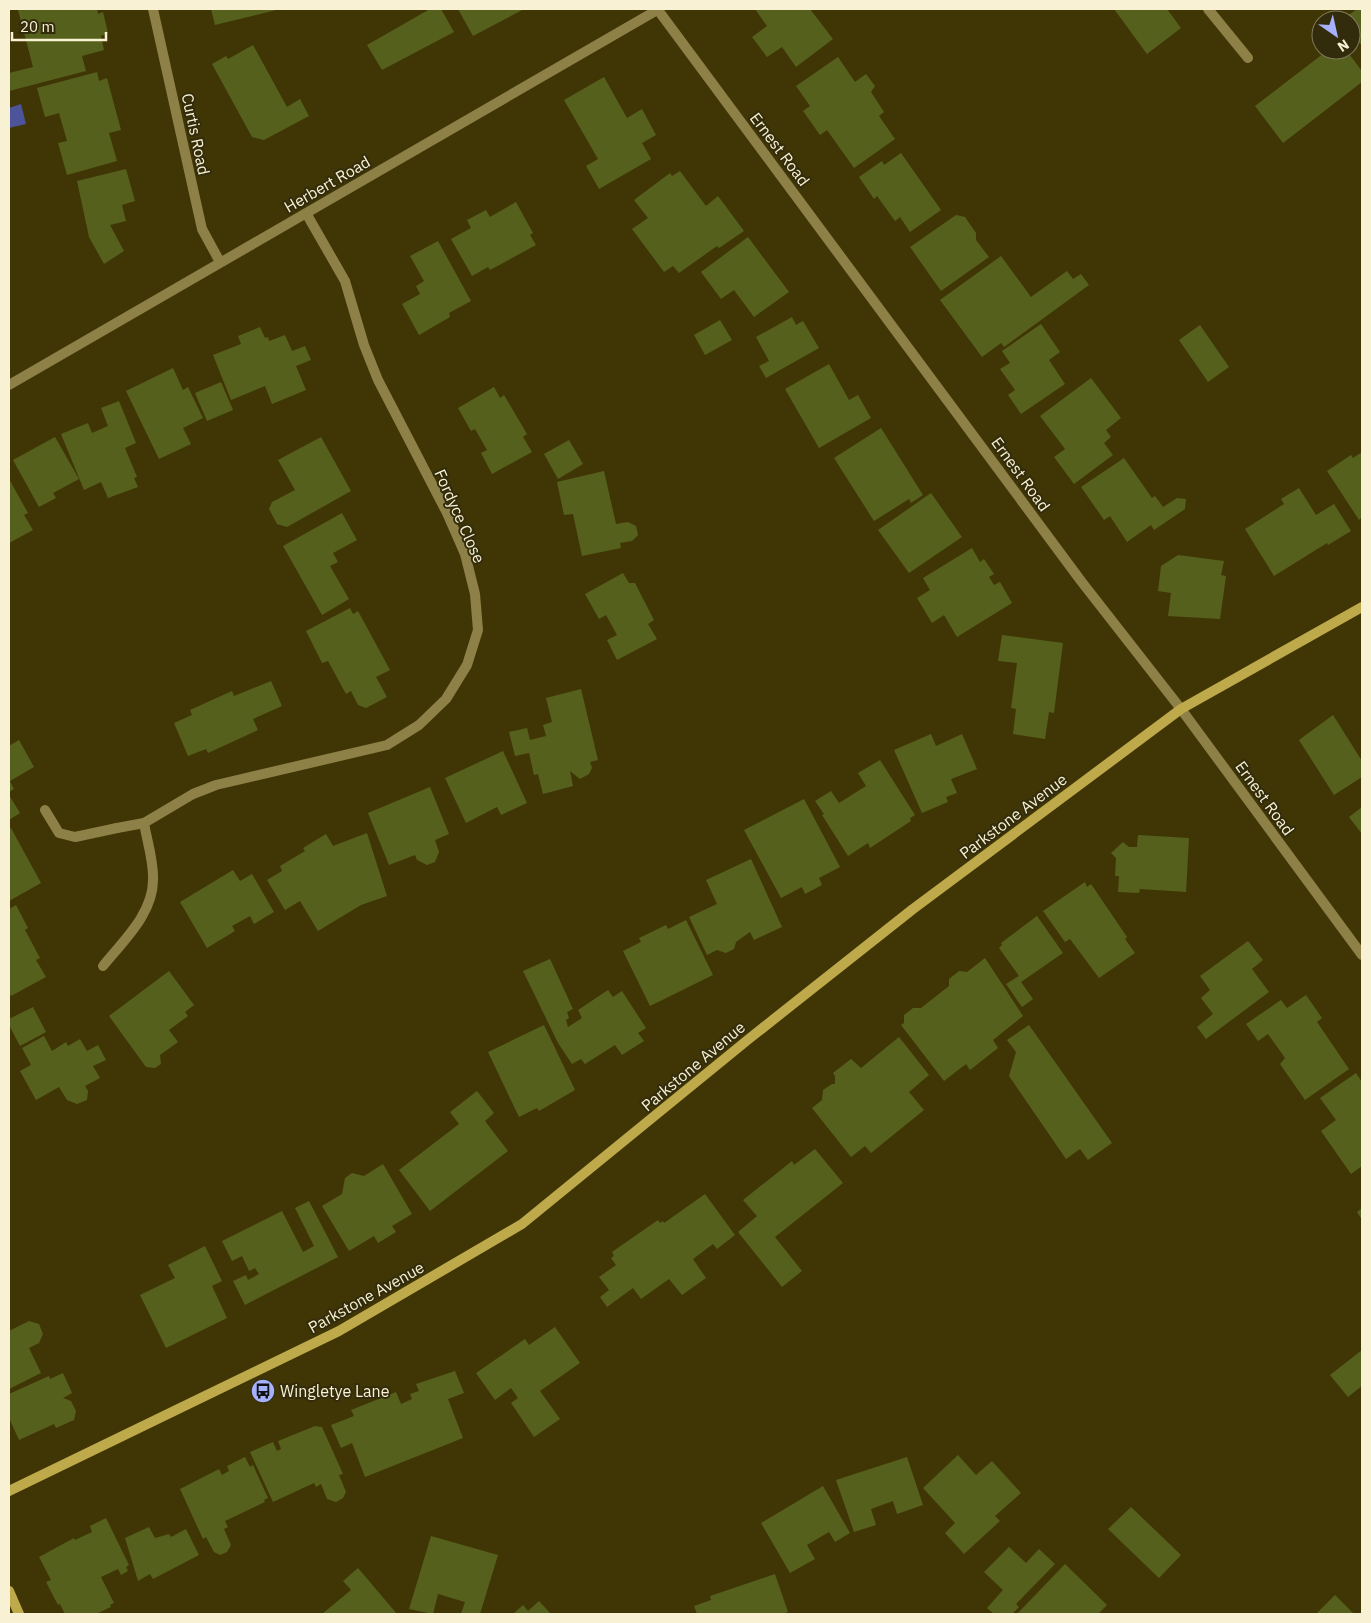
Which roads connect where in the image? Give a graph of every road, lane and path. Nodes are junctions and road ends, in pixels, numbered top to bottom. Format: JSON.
{"nodes":[{"id":1,"x":153,"y":9,"type":"edge"},
{"id":2,"x":659,"y":9,"type":"edge"},
{"id":3,"x":1208,"y":9,"type":"edge"},
{"id":4,"x":1248,"y":58,"type":"dead end"},
{"id":5,"x":306,"y":213,"type":"junction"},
{"id":6,"x":220,"y":262,"type":"junction"},
{"id":7,"x":9,"y":385,"type":"edge"},
{"id":8,"x":1362,"y":607,"type":"edge"},
{"id":9,"x":1182,"y":709,"type":"junction"},
{"id":10,"x":45,"y":810,"type":"dead end"},
{"id":11,"x":144,"y":823,"type":"junction"},
{"id":12,"x":1362,"y":955,"type":"edge"},
{"id":13,"x":103,"y":966,"type":"dead end"},
{"id":14,"x":9,"y":1491,"type":"edge"},
{"id":15,"x":9,"y":1591,"type":"edge"},
{"id":16,"x":19,"y":1614,"type":"edge"}],
"edges":[{"from":1,"to":6,"type":"street","name":"Curtis Road"},
{"from":2,"to":5,"type":"street","name":"Herbert Road"},
{"from":2,"to":9,"type":"street","name":"Ernest Road"},
{"from":3,"to":4,"type":"street"},
{"from":5,"to":6,"type":"street","name":"Herbert Road"},
{"from":5,"to":11,"type":"street","name":"Fordyce Close"},
{"from":6,"to":7,"type":"street","name":"Herbert Road"},
{"from":8,"to":9,"type":"street","name":"Parkstone Avenue"},
{"from":9,"to":12,"type":"street","name":"Ernest Road"},
{"from":9,"to":14,"type":"street","name":"Parkstone Avenue"},
{"from":10,"to":11,"type":"street","name":"Fordyce Close"},
{"from":11,"to":13,"type":"street"},
{"from":15,"to":16,"type":"street"}]}
